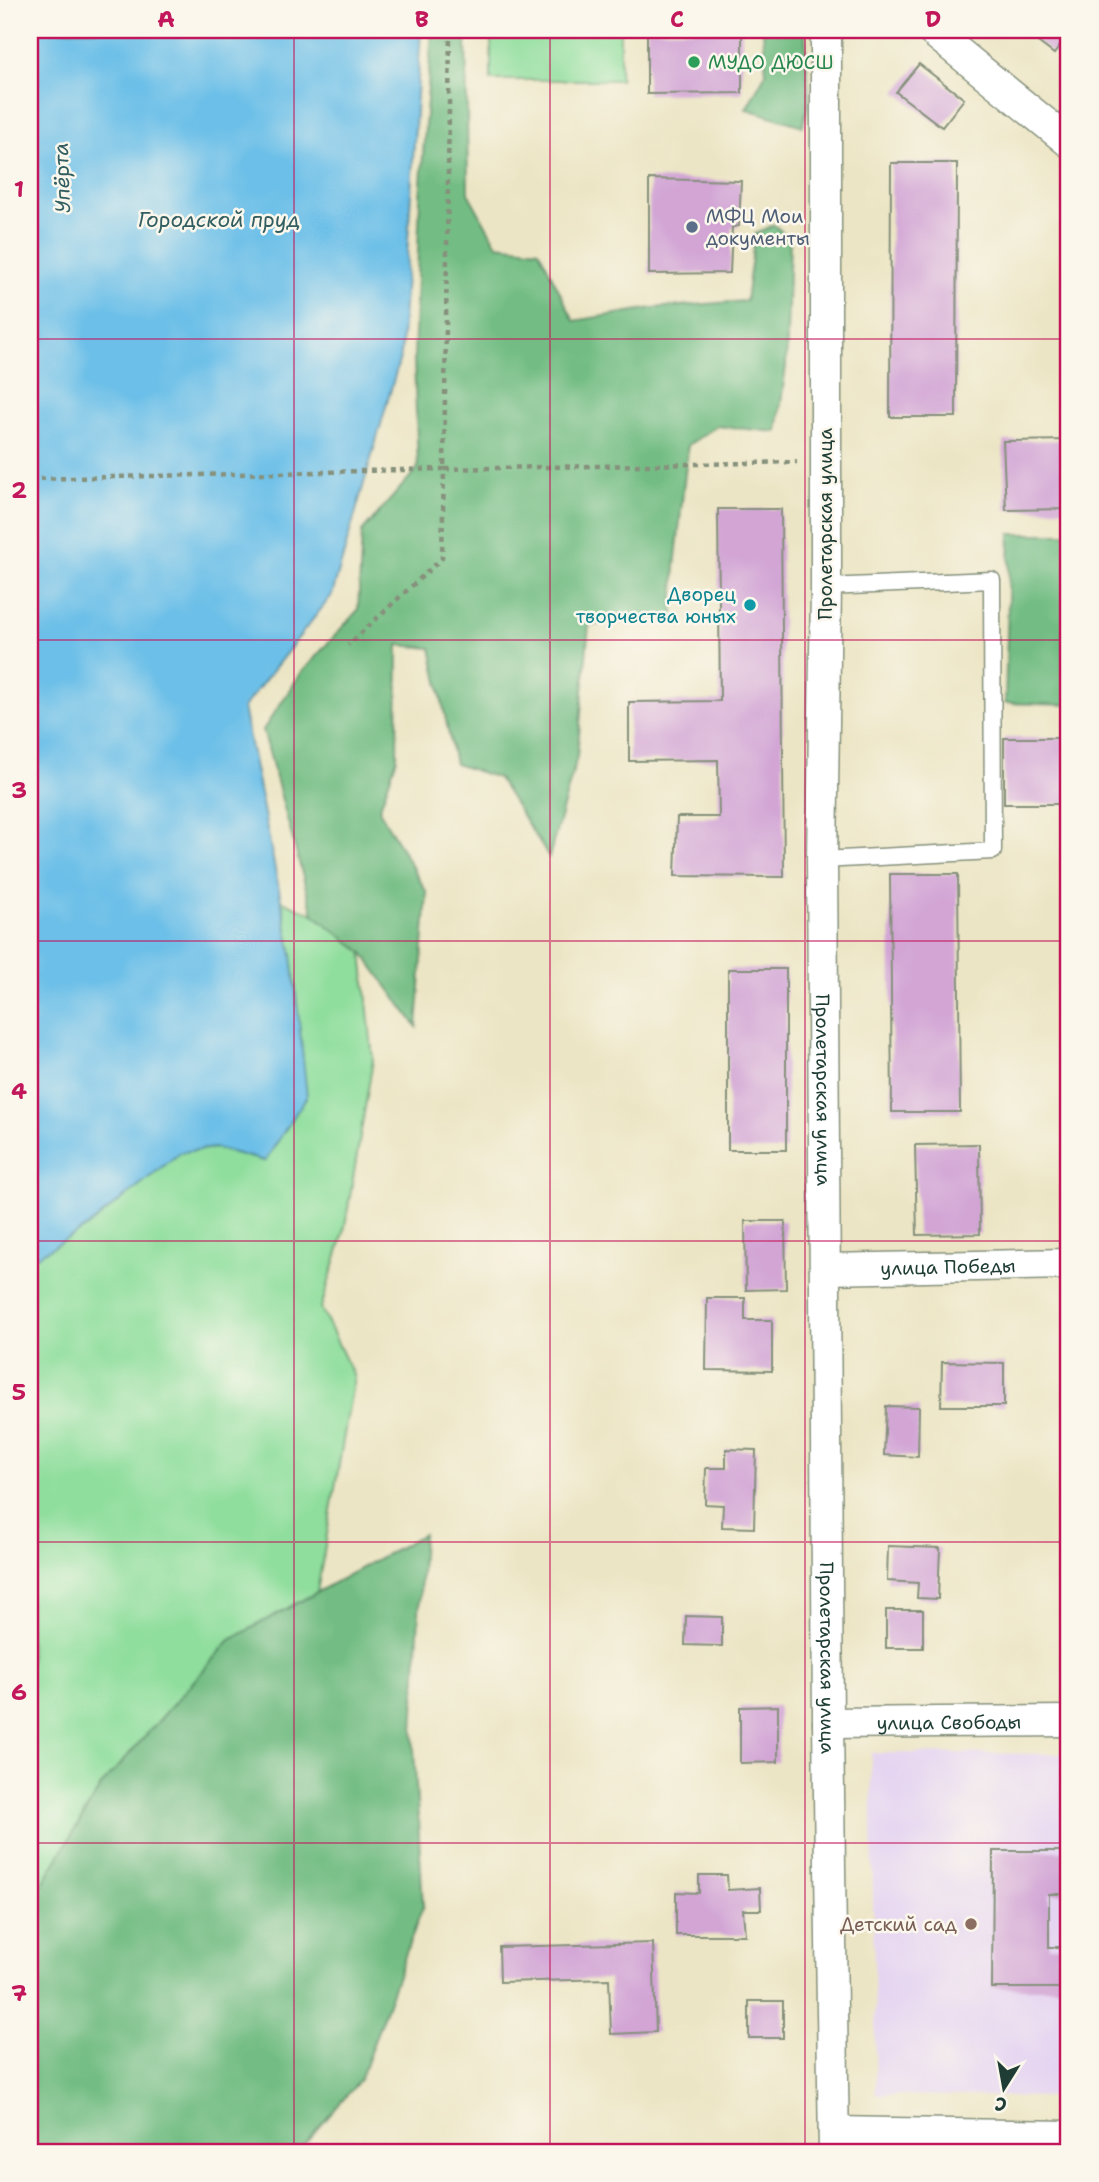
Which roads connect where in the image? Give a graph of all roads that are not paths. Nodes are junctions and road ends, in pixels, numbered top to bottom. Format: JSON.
{"nodes":[{"id":1,"x":827,"y":30,"type":"edge"},
{"id":2,"x":931,"y":30,"type":"edge"},
{"id":3,"x":1069,"y":142,"type":"edge"},
{"id":4,"x":826,"y":587,"type":"junction"},
{"id":5,"x":822,"y":860,"type":"junction"},
{"id":6,"x":1069,"y":1264,"type":"edge"},
{"id":7,"x":826,"y":1269,"type":"junction"},
{"id":8,"x":1069,"y":1721,"type":"edge"},
{"id":9,"x":828,"y":1723,"type":"junction"},
{"id":10,"x":1069,"y":2136,"type":"edge"},
{"id":11,"x":834,"y":2142,"type":"edge"}],
"edges":[{"from":1,"to":4,"type":"street","name":"Пролетарская улица"},
{"from":2,"to":3,"type":"street"},
{"from":4,"to":5,"type":"street","name":"Пролетарская улица"},
{"from":4,"to":5,"type":"lane"},
{"from":5,"to":7,"type":"street","name":"Пролетарская улица"},
{"from":6,"to":7,"type":"street","name":"улица Победы"},
{"from":7,"to":9,"type":"street","name":"Пролетарская улица"},
{"from":8,"to":9,"type":"street","name":"улица Свободы"},
{"from":9,"to":11,"type":"street","name":"Пролетарская улица"},
{"from":10,"to":11,"type":"street"}]}
